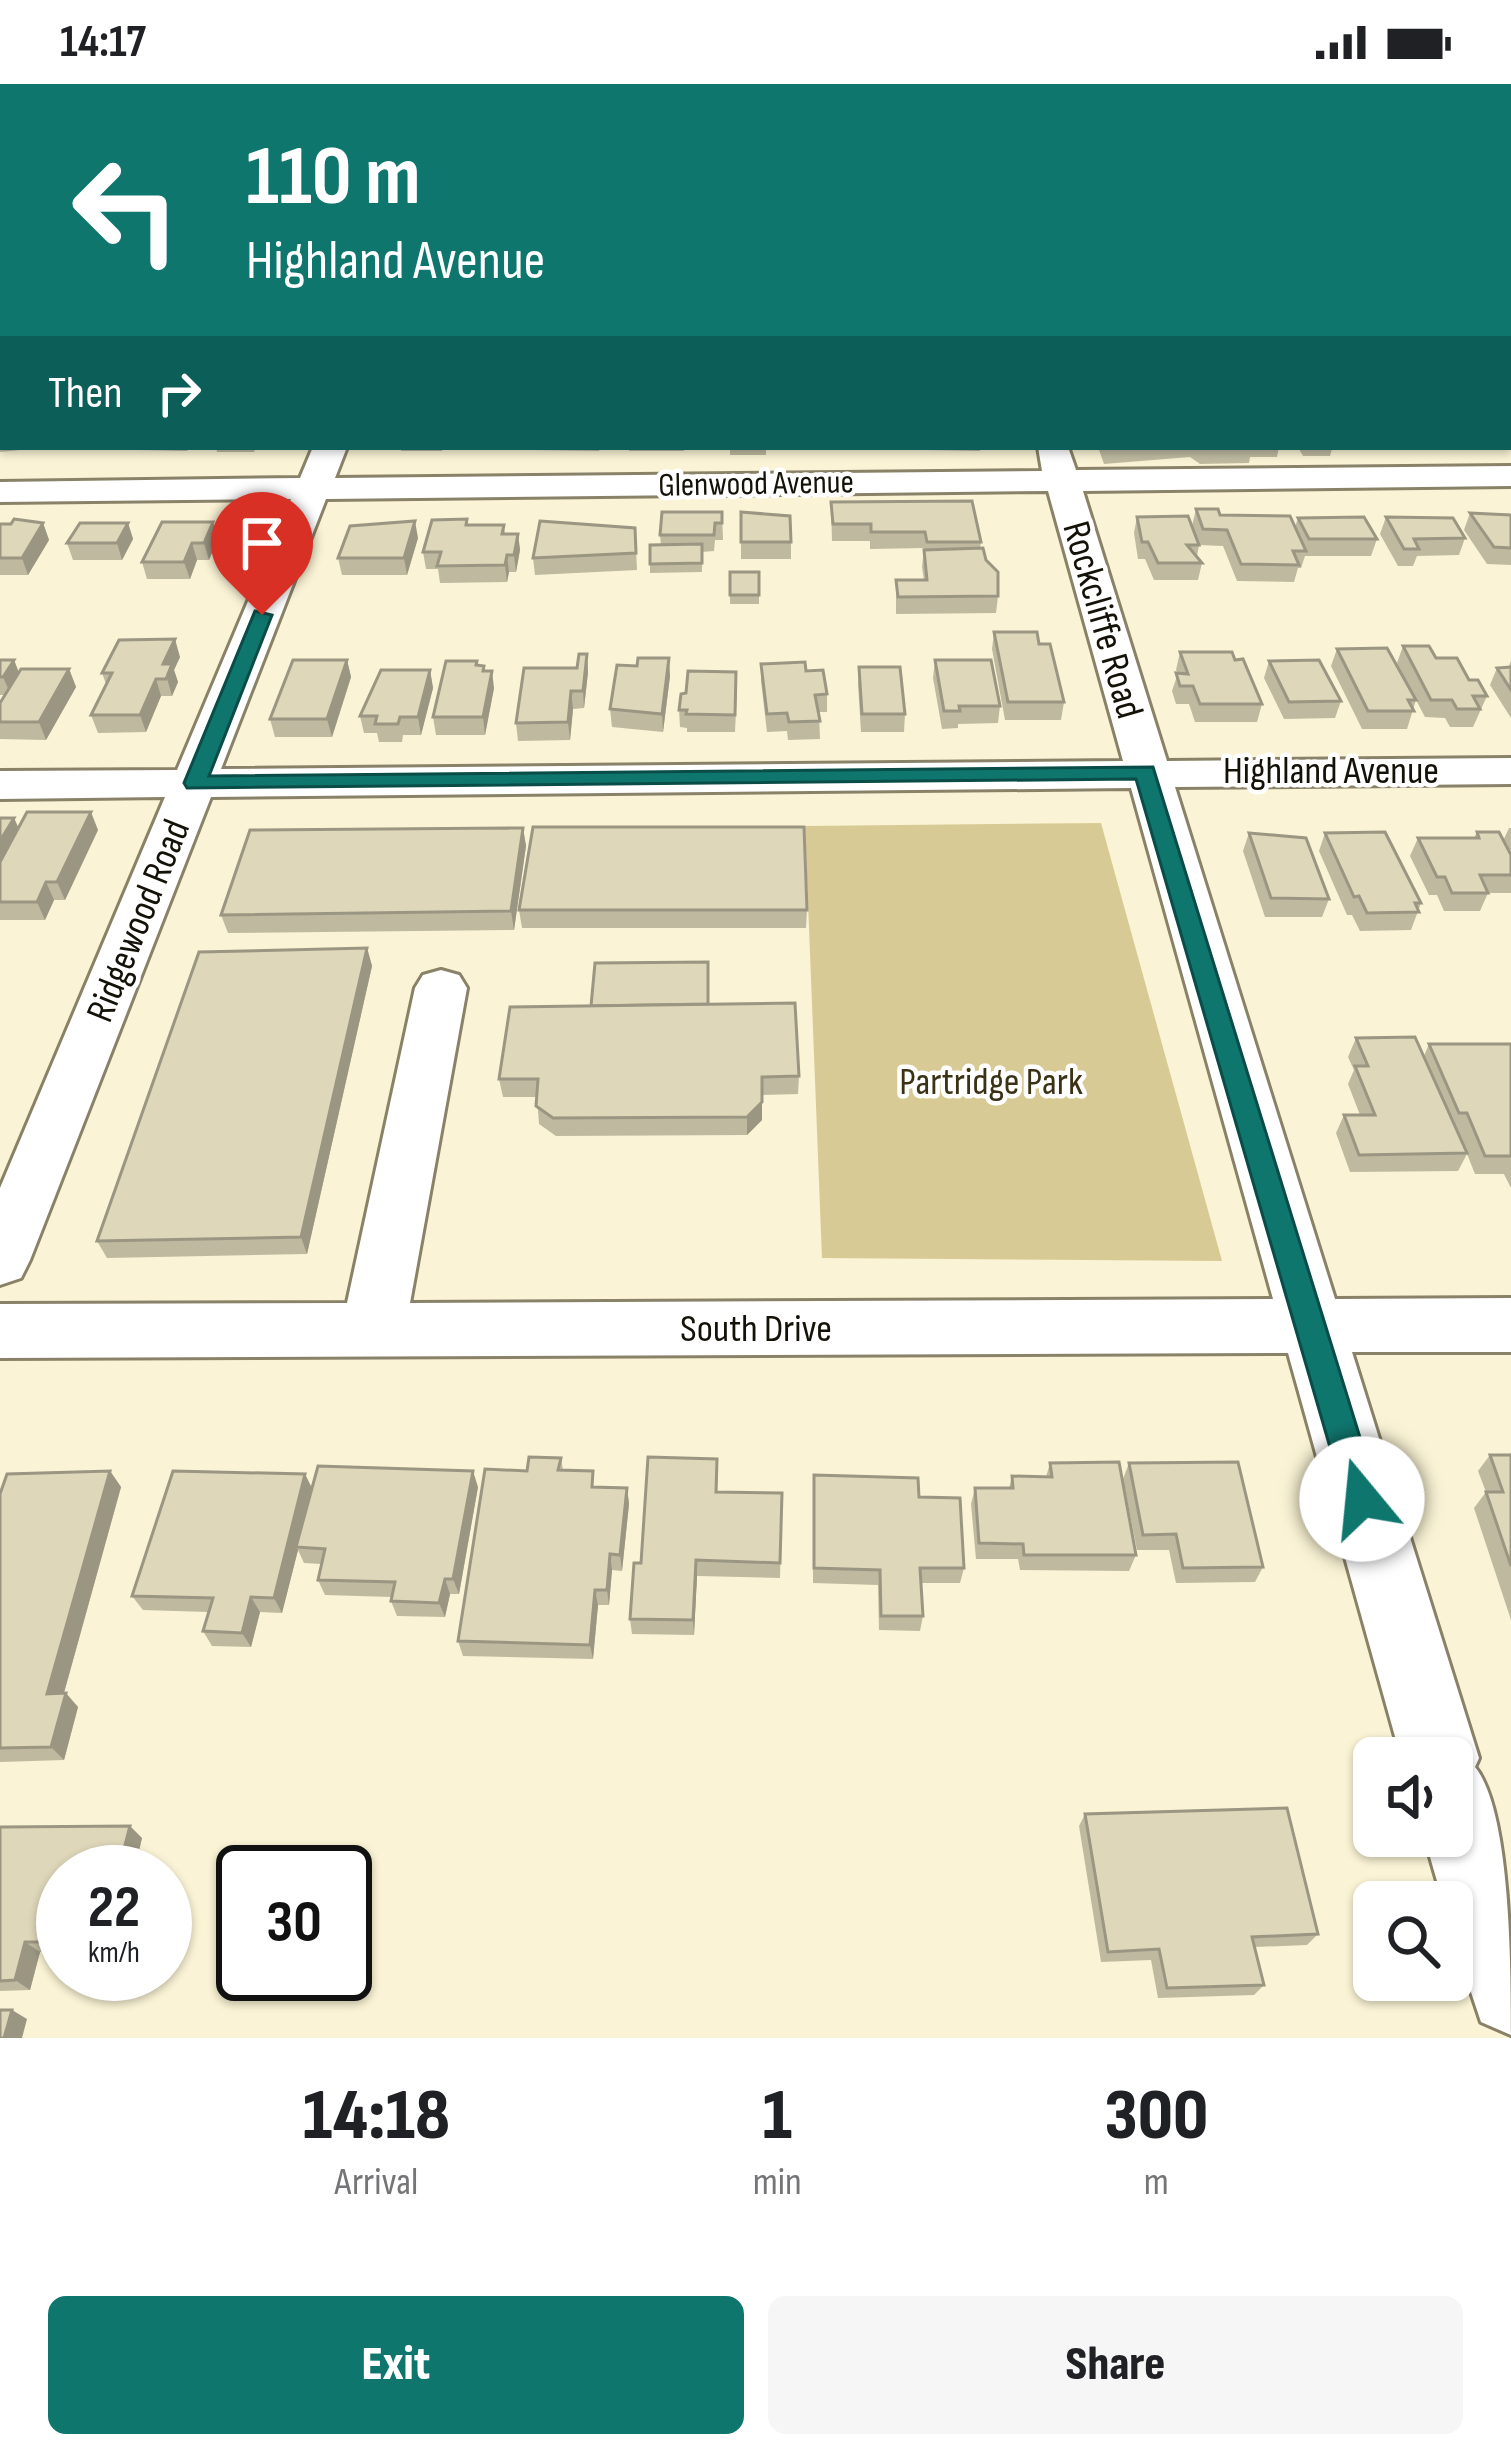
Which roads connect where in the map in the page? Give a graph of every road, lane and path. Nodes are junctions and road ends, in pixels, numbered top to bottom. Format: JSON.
{"nodes":[{"id":1,"x":329,"y":450,"type":"edge"},
{"id":2,"x":1057,"y":464,"type":"edge"},
{"id":3,"x":1511,"y":476,"type":"edge"},
{"id":4,"x":313,"y":490,"type":"junction"},
{"id":5,"x":0,"y":492,"type":"edge"},
{"id":6,"x":1511,"y":771,"type":"edge"},
{"id":7,"x":1145,"y":772,"type":"junction"},
{"id":8,"x":195,"y":783,"type":"junction"},
{"id":9,"x":0,"y":785,"type":"edge"},
{"id":10,"x":441,"y":988,"type":"dead end"},
{"id":11,"x":0,"y":1261,"type":"edge"},
{"id":12,"x":1511,"y":1325,"type":"edge"},
{"id":13,"x":1310,"y":1327,"type":"junction"},
{"id":14,"x":373,"y":1330,"type":"junction"},
{"id":15,"x":0,"y":1331,"type":"edge"},
{"id":16,"x":1434,"y":1737,"type":"edge"},
{"id":17,"x":1470,"y":1857,"type":"edge"},
{"id":18,"x":1511,"y":1992,"type":"edge"}],
"edges":[{"from":1,"to":4,"type":"street","name":"Ridgewood Road"},
{"from":2,"to":3,"type":"street","name":"Glenwood Avenue"},
{"from":2,"to":4,"type":"street","name":"Glenwood Avenue"},
{"from":2,"to":7,"type":"street","name":"Rockcliffe Road"},
{"from":4,"to":5,"type":"street","name":"Glenwood Avenue"},
{"from":4,"to":8,"type":"street","name":"Ridgewood Road"},
{"from":6,"to":7,"type":"street","name":"Highland Avenue"},
{"from":7,"to":8,"type":"street","name":"Highland Avenue"},
{"from":7,"to":13,"type":"street","name":"Rockcliffe Road"},
{"from":8,"to":9,"type":"street","name":"Highland Avenue"},
{"from":8,"to":11,"type":"street","name":"Ridgewood Road"},
{"from":10,"to":14,"type":"street"},
{"from":12,"to":13,"type":"street","name":"South Drive"},
{"from":13,"to":14,"type":"street","name":"South Drive"},
{"from":13,"to":16,"type":"street","name":"Rockcliffe Road"},
{"from":14,"to":15,"type":"street","name":"South Drive"},
{"from":17,"to":18,"type":"street"}]}
